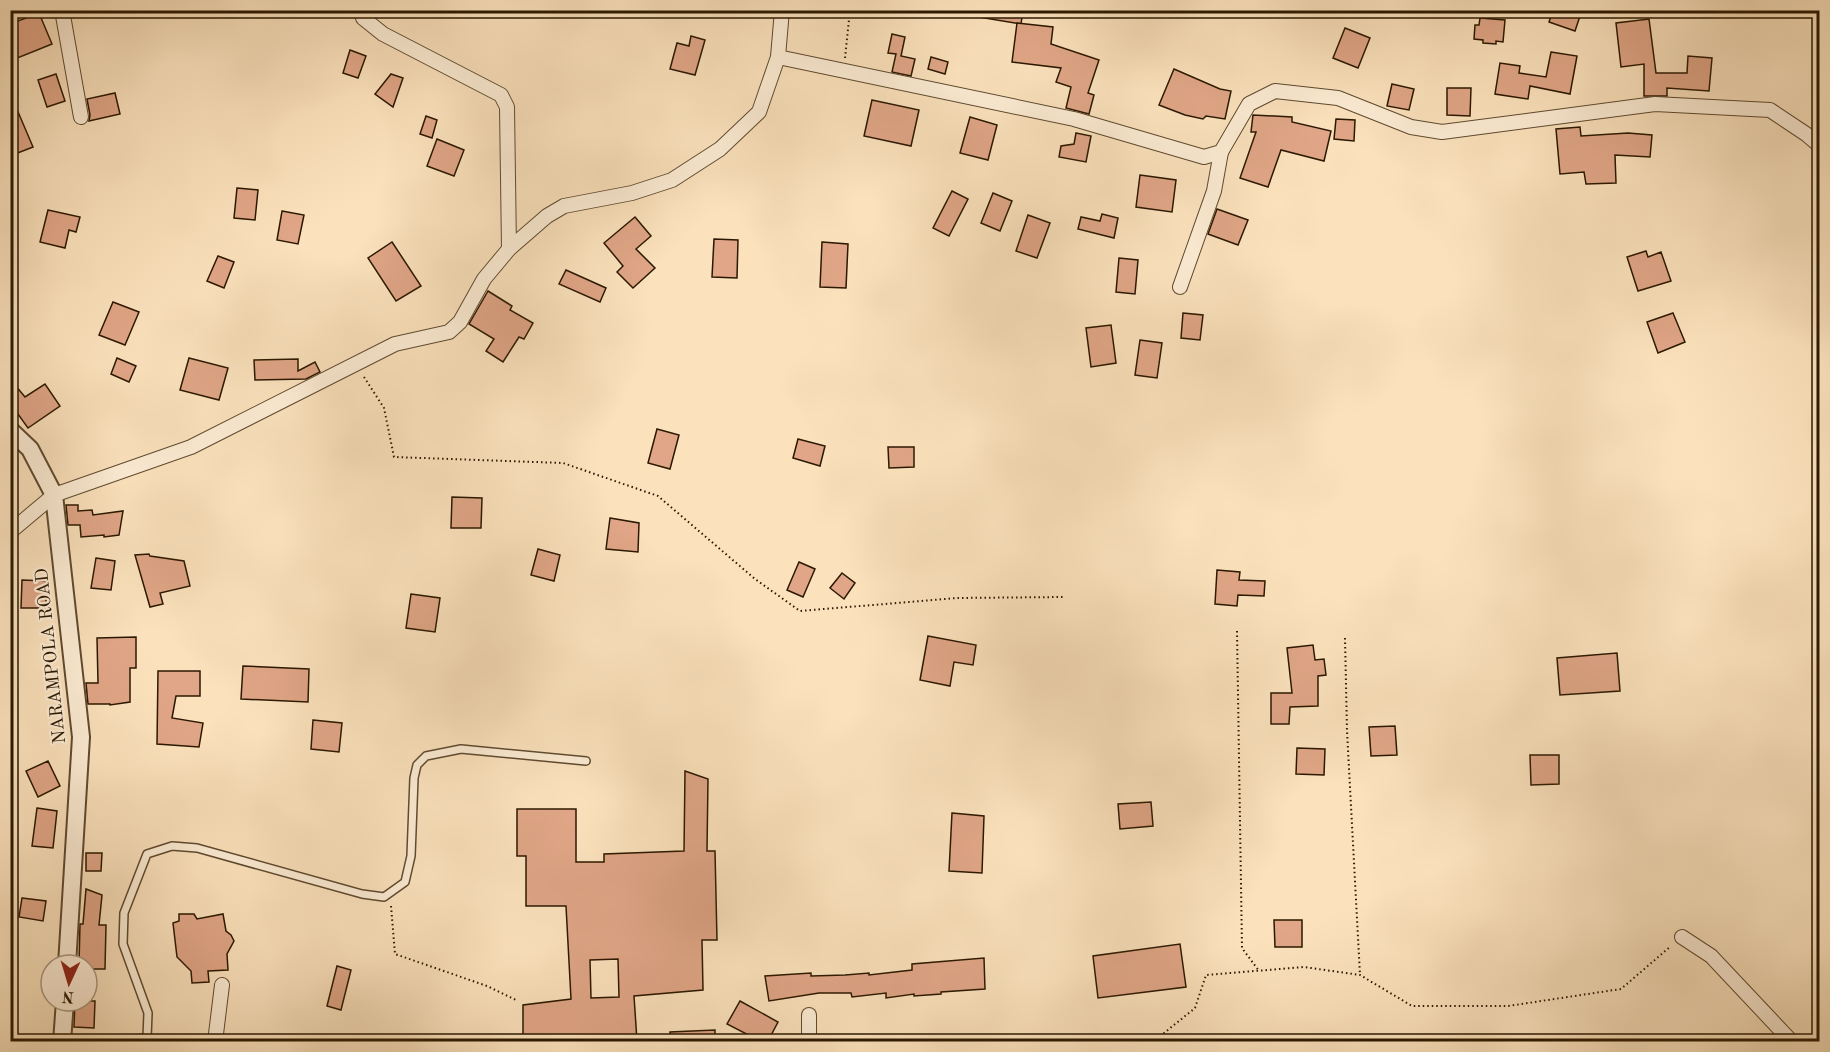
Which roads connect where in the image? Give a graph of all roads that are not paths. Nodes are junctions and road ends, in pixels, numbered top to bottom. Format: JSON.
{"nodes":[{"id":1,"x":19,"y":10,"type":"edge"},
{"id":2,"x":62,"y":10,"type":"edge"},
{"id":3,"x":362,"y":10,"type":"edge"},
{"id":4,"x":782,"y":10,"type":"edge"},
{"id":5,"x":10,"y":14,"type":"edge"},
{"id":6,"x":778,"y":57,"type":"junction"},
{"id":7,"x":81,"y":117,"type":"dead end"},
{"id":8,"x":1820,"y":146,"type":"edge"},
{"id":9,"x":1221,"y":152,"type":"junction"},
{"id":10,"x":510,"y":249,"type":"junction"},
{"id":11,"x":1180,"y":287,"type":"dead end"},
{"id":12,"x":10,"y":430,"type":"edge"},
{"id":13,"x":54,"y":495,"type":"junction"},
{"id":14,"x":10,"y":532,"type":"edge"},
{"id":15,"x":586,"y":761,"type":"dead end"},
{"id":16,"x":1683,"y":937,"type":"road end"},
{"id":17,"x":68,"y":953,"type":"edge"},
{"id":18,"x":222,"y":985,"type":"dead end"},
{"id":19,"x":64,"y":1013,"type":"edge"},
{"id":20,"x":808,"y":1015,"type":"dead end"},
{"id":21,"x":147,"y":1038,"type":"junction"},
{"id":22,"x":62,"y":1041,"type":"edge"},
{"id":23,"x":107,"y":1041,"type":"edge"},
{"id":24,"x":160,"y":1041,"type":"edge"},
{"id":25,"x":215,"y":1041,"type":"edge"},
{"id":26,"x":809,"y":1041,"type":"edge"},
{"id":27,"x":1792,"y":1041,"type":"edge"}],
"edges":[{"from":1,"to":5,"type":"street"},
{"from":2,"to":7,"type":"street"},
{"from":3,"to":10,"type":"street"},
{"from":4,"to":6,"type":"street"},
{"from":6,"to":9,"type":"street"},
{"from":6,"to":10,"type":"street"},
{"from":8,"to":9,"type":"street"},
{"from":9,"to":11,"type":"street"},
{"from":10,"to":13,"type":"street"},
{"from":12,"to":13,"type":"street","name":"NARAMPOLA ROAD"},
{"from":13,"to":14,"type":"street"},
{"from":13,"to":17,"type":"street","name":"NARAMPOLA ROAD"},
{"from":15,"to":21,"type":"lane"},
{"from":16,"to":27,"type":"street"},
{"from":18,"to":25,"type":"street"},
{"from":19,"to":22,"type":"street"},
{"from":20,"to":26,"type":"street"},
{"from":21,"to":23,"type":"lane"},
{"from":21,"to":24,"type":"lane"}]}
